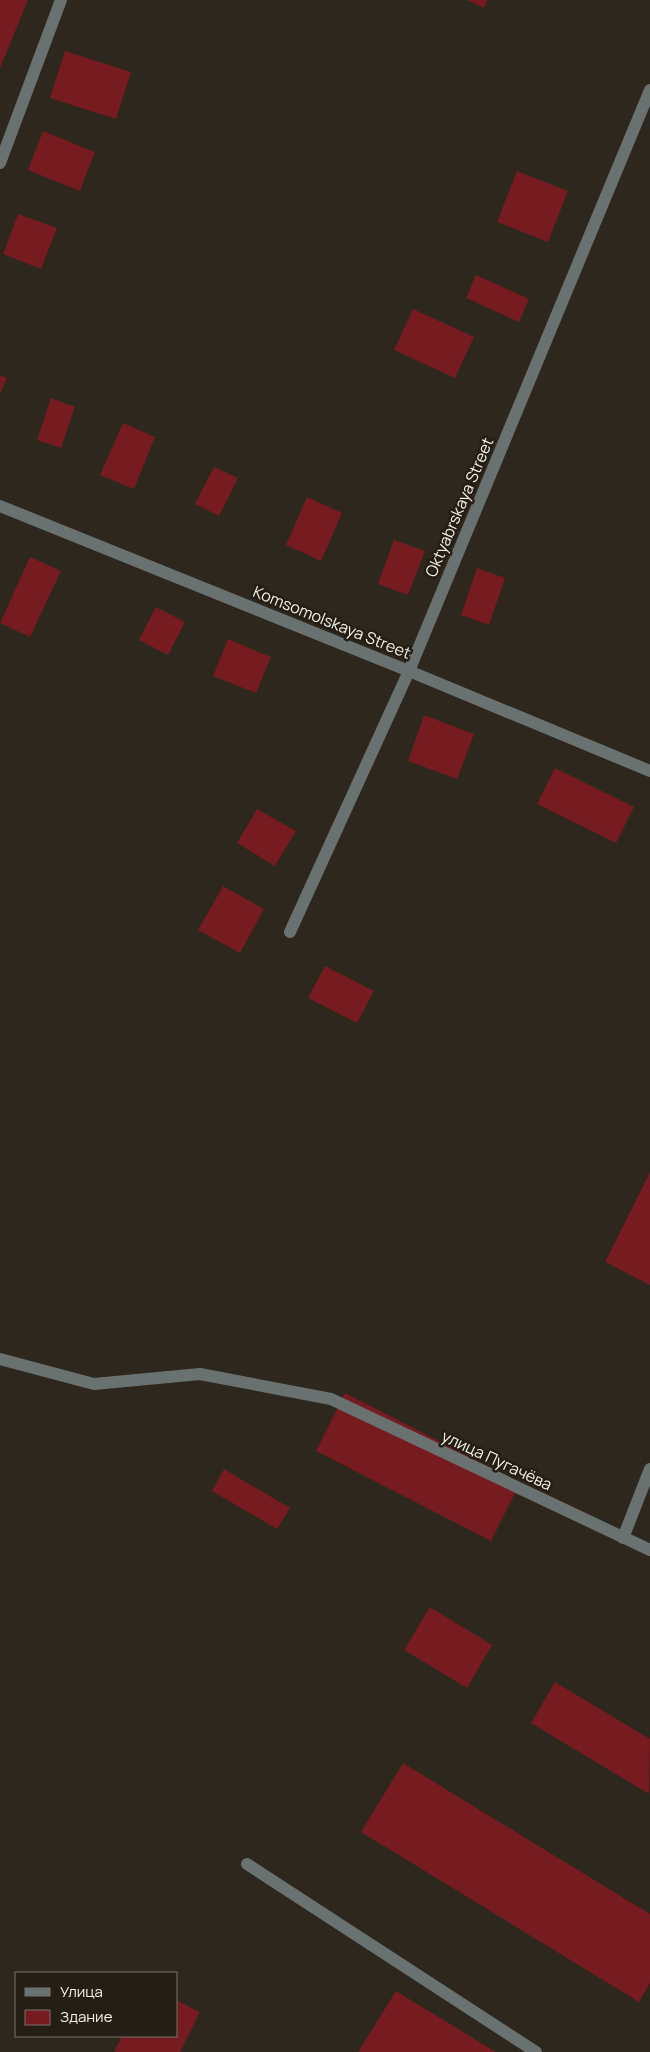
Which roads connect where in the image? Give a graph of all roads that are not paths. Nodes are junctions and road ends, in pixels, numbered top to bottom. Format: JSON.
{"nodes":[{"id":1,"x":61,"y":0,"type":"edge"},
{"id":2,"x":650,"y":90,"type":"edge"},
{"id":3,"x":0,"y":163,"type":"edge"},
{"id":4,"x":0,"y":506,"type":"edge"},
{"id":5,"x":409,"y":671,"type":"junction"},
{"id":6,"x":650,"y":771,"type":"edge"},
{"id":7,"x":290,"y":932,"type":"dead end"},
{"id":8,"x":0,"y":1359,"type":"edge"},
{"id":9,"x":650,"y":1469,"type":"edge"},
{"id":10,"x":624,"y":1538,"type":"junction"},
{"id":11,"x":650,"y":1550,"type":"edge"},
{"id":12,"x":247,"y":1864,"type":"dead end"},
{"id":13,"x":536,"y":2052,"type":"edge"}],
"edges":[{"from":1,"to":3,"type":"street"},
{"from":2,"to":5,"type":"street","name":"Oktyabrskaya Street"},
{"from":4,"to":5,"type":"street","name":"Komsomolskaya Street"},
{"from":5,"to":6,"type":"street","name":"Komsomolskaya Street"},
{"from":5,"to":7,"type":"street","name":"Oktyabrskaya Street"},
{"from":8,"to":10,"type":"street","name":"улица Пугачёва"},
{"from":9,"to":10,"type":"street"},
{"from":10,"to":11,"type":"street","name":"улица Пугачёва"},
{"from":12,"to":13,"type":"street"}]}
